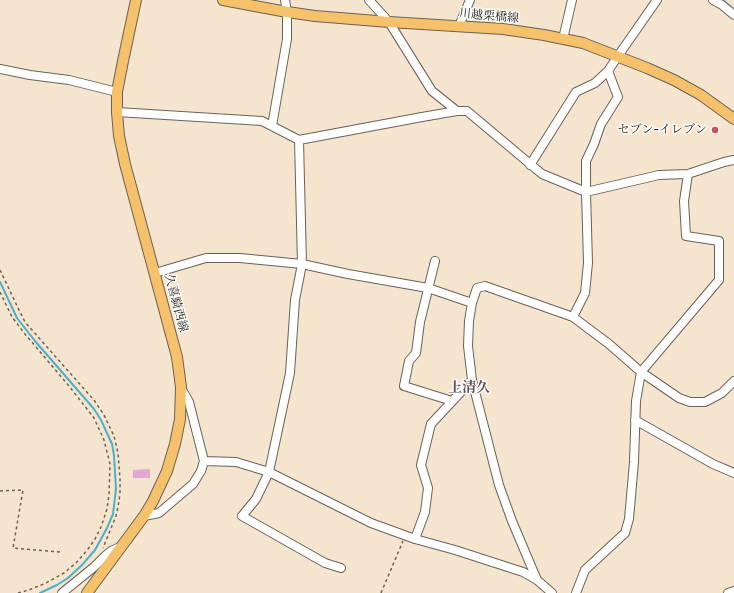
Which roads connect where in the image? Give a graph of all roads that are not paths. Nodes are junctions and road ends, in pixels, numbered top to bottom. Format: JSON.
{"nodes":[{"id":1,"x":136,"y":0,"type":"edge"},
{"id":2,"x":223,"y":0,"type":"edge"},
{"id":3,"x":285,"y":0,"type":"edge"},
{"id":4,"x":369,"y":0,"type":"edge"},
{"id":5,"x":470,"y":0,"type":"edge"},
{"id":6,"x":572,"y":0,"type":"edge"},
{"id":7,"x":656,"y":0,"type":"edge"},
{"id":8,"x":713,"y":0,"type":"edge"},
{"id":9,"x":287,"y":12,"type":"junction"},
{"id":10,"x":734,"y":16,"type":"edge"},
{"id":11,"x":389,"y":22,"type":"junction"},
{"id":12,"x":459,"y":26,"type":"junction"},
{"id":13,"x":563,"y":39,"type":"junction"},
{"id":14,"x":618,"y":56,"type":"junction"},
{"id":15,"x":0,"y":69,"type":"edge"},
{"id":16,"x":608,"y":71,"type":"junction"},
{"id":17,"x":117,"y":92,"type":"junction"},
{"id":18,"x":457,"y":111,"type":"junction"},
{"id":19,"x":117,"y":112,"type":"junction"},
{"id":20,"x":734,"y":119,"type":"edge"},
{"id":21,"x":272,"y":126,"type":"junction"},
{"id":22,"x":299,"y":140,"type":"junction"},
{"id":23,"x":734,"y":160,"type":"edge"},
{"id":24,"x":530,"y":165,"type":"junction"},
{"id":25,"x":688,"y":174,"type":"junction"},
{"id":26,"x":586,"y":192,"type":"junction"},
{"id":27,"x":435,"y":261,"type":"dead end"},
{"id":28,"x":302,"y":264,"type":"junction"},
{"id":29,"x":155,"y":273,"type":"junction"},
{"id":30,"x":428,"y":288,"type":"junction"},
{"id":31,"x":472,"y":303,"type":"junction"},
{"id":32,"x":573,"y":317,"type":"junction"},
{"id":33,"x":641,"y":372,"type":"junction"},
{"id":34,"x":472,"y":380,"type":"junction"},
{"id":35,"x":734,"y":381,"type":"edge"},
{"id":36,"x":181,"y":387,"type":"junction"},
{"id":37,"x":452,"y":401,"type":"junction"},
{"id":38,"x":635,"y":420,"type":"junction"},
{"id":39,"x":204,"y":461,"type":"junction"},
{"id":40,"x":269,"y":472,"type":"junction"},
{"id":41,"x":734,"y":473,"type":"edge"},
{"id":42,"x":144,"y":516,"type":"junction"},
{"id":43,"x":415,"y":539,"type":"junction"},
{"id":44,"x":121,"y":546,"type":"junction"},
{"id":45,"x":341,"y":568,"type":"dead end"},
{"id":46,"x":537,"y":580,"type":"junction"},
{"id":47,"x":734,"y":590,"type":"edge"},
{"id":48,"x":62,"y":593,"type":"edge"},
{"id":49,"x":87,"y":593,"type":"edge"},
{"id":50,"x":552,"y":593,"type":"edge"},
{"id":51,"x":576,"y":593,"type":"edge"},
{"id":52,"x":728,"y":593,"type":"edge"}],
"edges":[{"from":1,"to":17,"type":"main road","name":"久喜騎西線"},
{"from":2,"to":9,"type":"main road","name":"川越栗橋線"},
{"from":3,"to":9,"type":"street"},
{"from":4,"to":11,"type":"street"},
{"from":5,"to":12,"type":"street"},
{"from":6,"to":13,"type":"street"},
{"from":7,"to":14,"type":"street"},
{"from":8,"to":10,"type":"street"},
{"from":9,"to":11,"type":"main road","name":"川越栗橋線"},
{"from":9,"to":21,"type":"street"},
{"from":11,"to":12,"type":"main road","name":"川越栗橋線"},
{"from":11,"to":18,"type":"street"},
{"from":12,"to":13,"type":"main road","name":"川越栗橋線"},
{"from":13,"to":14,"type":"main road","name":"川越栗橋線"},
{"from":14,"to":16,"type":"street"},
{"from":14,"to":20,"type":"main road","name":"川越栗橋線"},
{"from":15,"to":17,"type":"street"},
{"from":16,"to":24,"type":"street"},
{"from":16,"to":26,"type":"street"},
{"from":17,"to":19,"type":"main road","name":"久喜騎西線"},
{"from":18,"to":22,"type":"street"},
{"from":18,"to":24,"type":"street"},
{"from":19,"to":21,"type":"street"},
{"from":19,"to":29,"type":"main road","name":"久喜騎西線"},
{"from":21,"to":22,"type":"street"},
{"from":22,"to":28,"type":"street"},
{"from":23,"to":25,"type":"street"},
{"from":24,"to":26,"type":"street"},
{"from":25,"to":26,"type":"street"},
{"from":25,"to":33,"type":"street"},
{"from":26,"to":32,"type":"street"},
{"from":27,"to":30,"type":"street"},
{"from":28,"to":29,"type":"street"},
{"from":28,"to":30,"type":"street"},
{"from":28,"to":40,"type":"street"},
{"from":29,"to":36,"type":"main road","name":"久喜騎西線"},
{"from":30,"to":31,"type":"street"},
{"from":30,"to":37,"type":"street"},
{"from":31,"to":32,"type":"street"},
{"from":31,"to":34,"type":"street"},
{"from":32,"to":33,"type":"street"},
{"from":33,"to":35,"type":"street"},
{"from":33,"to":38,"type":"street"},
{"from":34,"to":37,"type":"street"},
{"from":34,"to":46,"type":"street"},
{"from":36,"to":39,"type":"street"},
{"from":36,"to":42,"type":"main road","name":"久喜騎西線"},
{"from":37,"to":43,"type":"street"},
{"from":38,"to":41,"type":"street"},
{"from":38,"to":51,"type":"street"},
{"from":39,"to":40,"type":"street"},
{"from":39,"to":42,"type":"street"},
{"from":40,"to":43,"type":"street"},
{"from":40,"to":45,"type":"street"},
{"from":42,"to":44,"type":"main road","name":"久喜騎西線"},
{"from":43,"to":46,"type":"street"},
{"from":44,"to":48,"type":"street"},
{"from":44,"to":49,"type":"main road","name":"久喜騎西線"},
{"from":46,"to":50,"type":"street"},
{"from":47,"to":52,"type":"street"}]}
